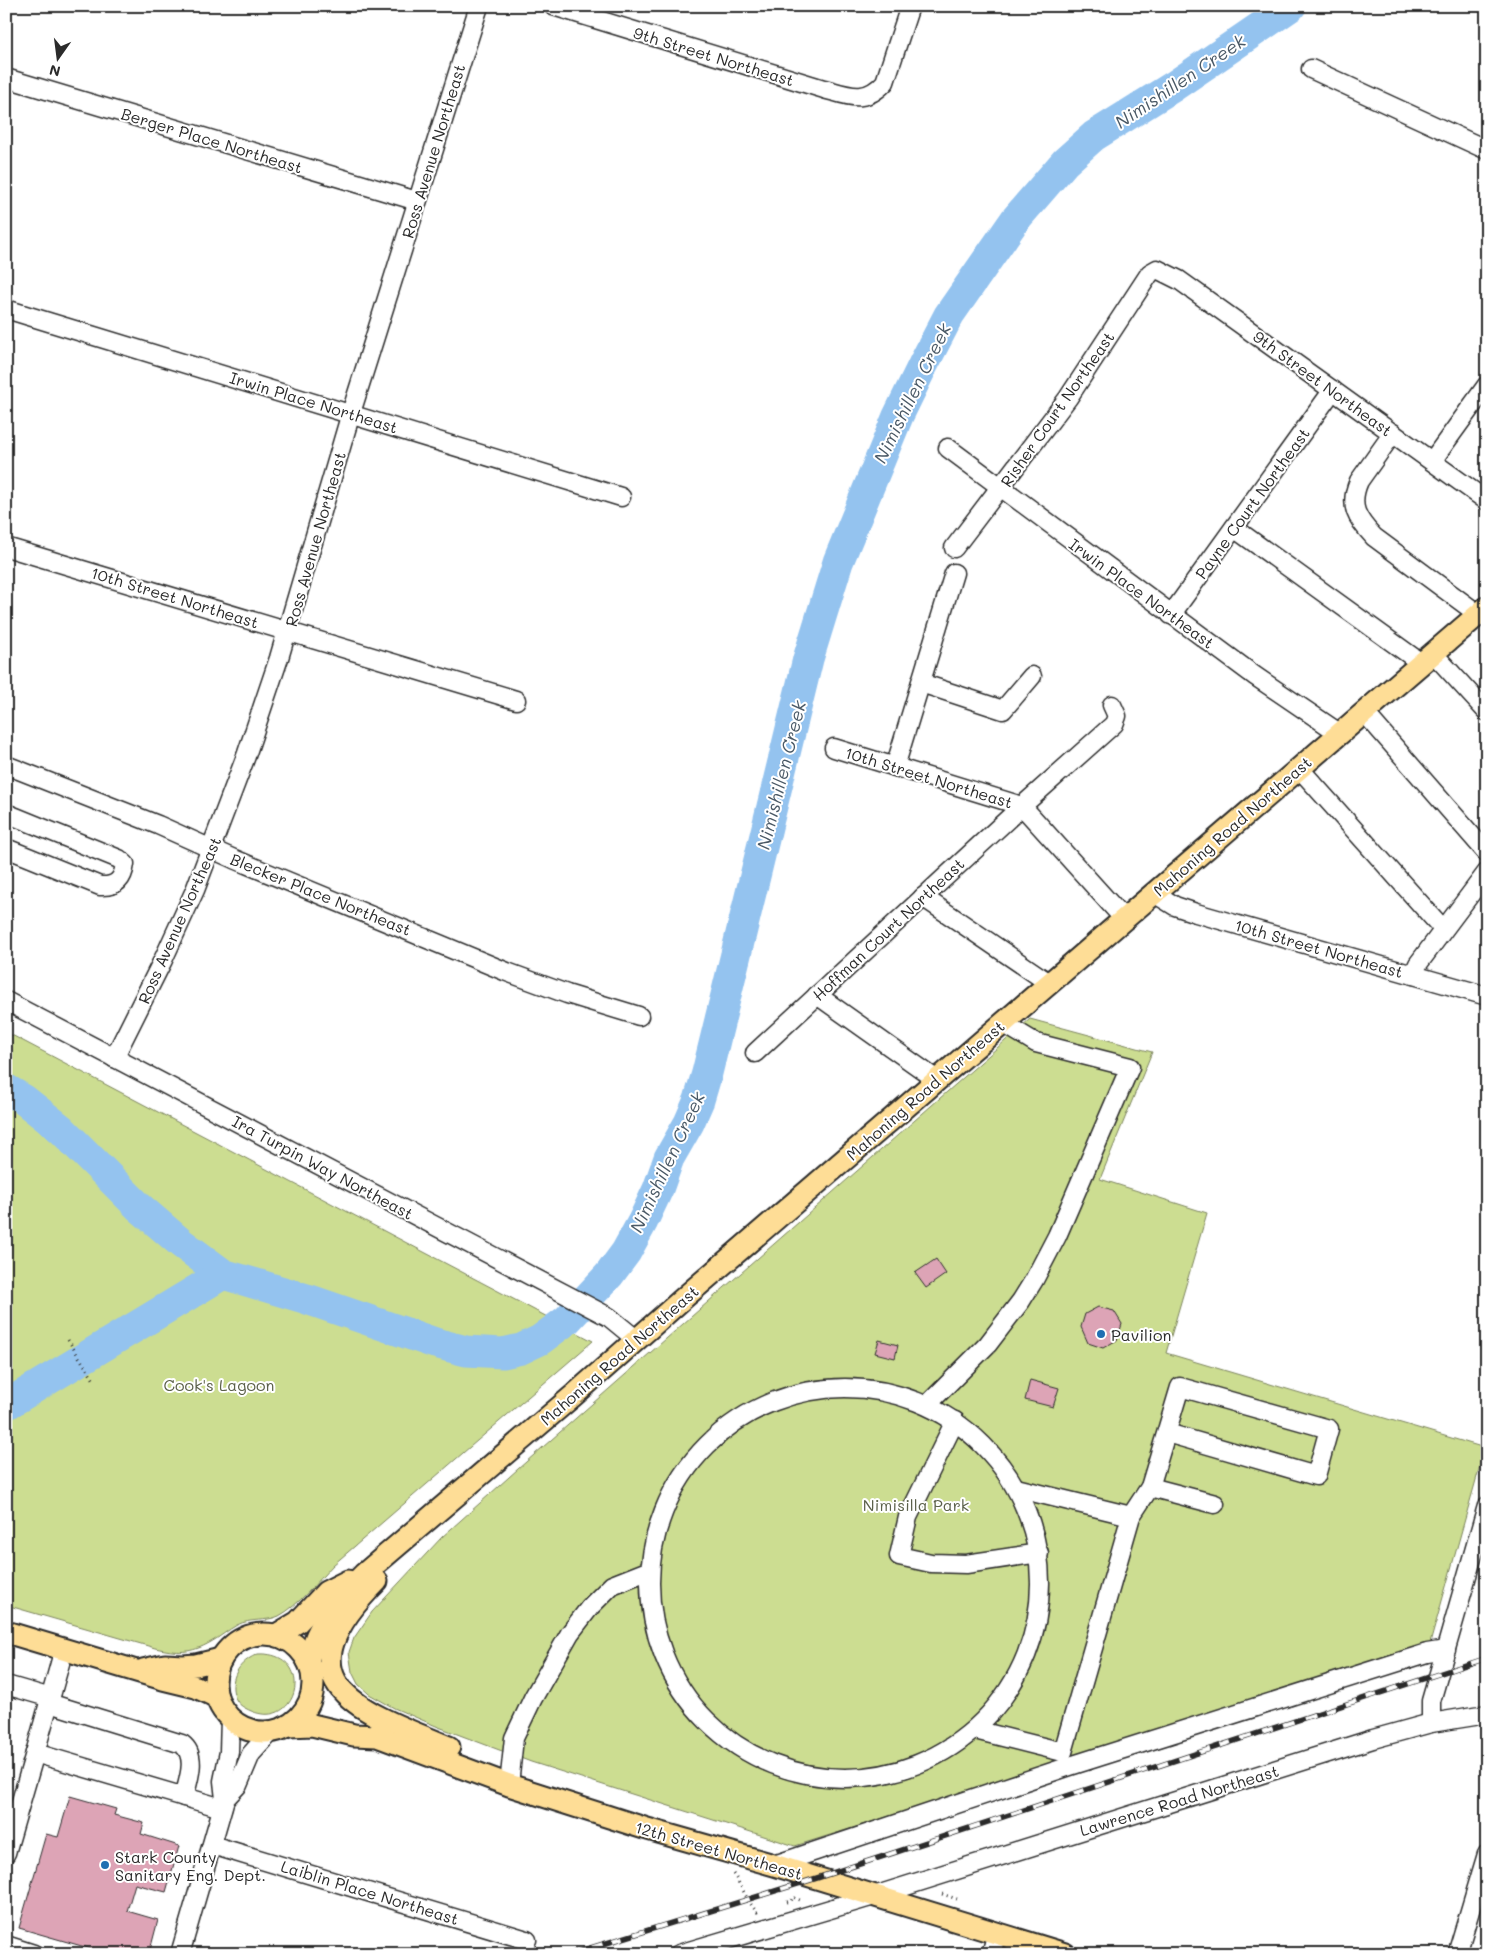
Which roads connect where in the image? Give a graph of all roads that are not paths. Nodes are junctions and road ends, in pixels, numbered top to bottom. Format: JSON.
{"nodes":[{"id":1,"x":479,"y":6,"type":"edge"},
{"id":2,"x":553,"y":6,"type":"edge"},
{"id":3,"x":910,"y":6,"type":"edge"},
{"id":4,"x":1311,"y":69,"type":"dead end"},
{"id":5,"x":6,"y":78,"type":"edge"},
{"id":6,"x":1487,"y":150,"type":"edge"},
{"id":7,"x":417,"y":201,"type":"junction"},
{"id":8,"x":1157,"y":269,"type":"joint"},
{"id":9,"x":6,"y":309,"type":"edge"},
{"id":10,"x":1487,"y":385,"type":"edge"},
{"id":11,"x":1333,"y":390,"type":"junction"},
{"id":12,"x":351,"y":413,"type":"junction"},
{"id":13,"x":1393,"y":434,"type":"junction"},
{"id":14,"x":948,"y":448,"type":"dead end"},
{"id":15,"x":1432,"y":461,"type":"junction"},
{"id":16,"x":1000,"y":488,"type":"junction"},
{"id":17,"x":621,"y":497,"type":"dead end"},
{"id":18,"x":1487,"y":500,"type":"edge"},
{"id":19,"x":1234,"y":528,"type":"junction"},
{"id":20,"x":6,"y":546,"type":"edge"},
{"id":21,"x":954,"y":548,"type":"dead end"},
{"id":22,"x":954,"y":573,"type":"dead end"},
{"id":23,"x":1483,"y":610,"type":"edge"},
{"id":24,"x":1171,"y":615,"type":"junction"},
{"id":25,"x":288,"y":631,"type":"junction"},
{"id":26,"x":1427,"y":658,"type":"junction"},
{"id":27,"x":1032,"y":676,"type":"dead end"},
{"id":28,"x":921,"y":683,"type":"junction"},
{"id":29,"x":516,"y":700,"type":"dead end"},
{"id":30,"x":1112,"y":706,"type":"dead end"},
{"id":31,"x":1364,"y":712,"type":"junction"},
{"id":32,"x":1487,"y":712,"type":"edge"},
{"id":33,"x":1339,"y":734,"type":"junction"},
{"id":34,"x":834,"y":748,"type":"dead end"},
{"id":35,"x":6,"y":765,"type":"edge"},
{"id":36,"x":895,"y":767,"type":"junction"},
{"id":37,"x":1299,"y":768,"type":"junction"},
{"id":38,"x":1022,"y":806,"type":"junction"},
{"id":39,"x":6,"y":813,"type":"edge"},
{"id":40,"x":6,"y":848,"type":"edge"},
{"id":41,"x":212,"y":849,"type":"junction"},
{"id":42,"x":1487,"y":853,"type":"edge"},
{"id":43,"x":1487,"y":872,"type":"edge"},
{"id":44,"x":1154,"y":893,"type":"junction"},
{"id":45,"x":923,"y":897,"type":"junction"},
{"id":46,"x":1124,"y":919,"type":"junction"},
{"id":47,"x":1443,"y":929,"type":"junction"},
{"id":48,"x":1414,"y":975,"type":"junction"},
{"id":49,"x":1049,"y":983,"type":"junction"},
{"id":50,"x":817,"y":995,"type":"junction"},
{"id":51,"x":1487,"y":996,"type":"edge"},
{"id":52,"x":6,"y":1001,"type":"edge"},
{"id":53,"x":639,"y":1016,"type":"dead end"},
{"id":54,"x":1003,"y":1023,"type":"junction"},
{"id":55,"x":755,"y":1053,"type":"dead end"},
{"id":56,"x":114,"y":1058,"type":"junction"},
{"id":57,"x":937,"y":1080,"type":"junction"},
{"id":58,"x":637,"y":1340,"type":"junction"},
{"id":59,"x":927,"y":1405,"type":"junction"},
{"id":60,"x":955,"y":1422,"type":"junction"},
{"id":61,"x":1167,"y":1433,"type":"junction"},
{"id":62,"x":1150,"y":1486,"type":"junction"},
{"id":63,"x":1016,"y":1488,"type":"junction"},
{"id":64,"x":1215,"y":1504,"type":"dead end"},
{"id":65,"x":1487,"y":1506,"type":"edge"},
{"id":66,"x":433,"y":1515,"type":"junction"},
{"id":67,"x":1131,"y":1516,"type":"junction"},
{"id":68,"x":1039,"y":1553,"type":"junction"},
{"id":69,"x":650,"y":1570,"type":"junction"},
{"id":70,"x":364,"y":1574,"type":"junction"},
{"id":71,"x":6,"y":1632,"type":"edge"},
{"id":72,"x":276,"y":1636,"type":"junction"},
{"id":73,"x":64,"y":1649,"type":"junction"},
{"id":74,"x":1446,"y":1650,"type":"junction"},
{"id":75,"x":221,"y":1659,"type":"junction"},
{"id":76,"x":311,"y":1668,"type":"junction"},
{"id":77,"x":141,"y":1671,"type":"junction"},
{"id":78,"x":6,"y":1685,"type":"edge"},
{"id":79,"x":217,"y":1697,"type":"junction"},
{"id":80,"x":50,"y":1701,"type":"junction"},
{"id":81,"x":1487,"y":1714,"type":"edge"},
{"id":82,"x":230,"y":1718,"type":"junction"},
{"id":83,"x":1432,"y":1723,"type":"junction"},
{"id":84,"x":280,"y":1729,"type":"junction"},
{"id":85,"x":976,"y":1730,"type":"junction"},
{"id":86,"x":377,"y":1736,"type":"junction"},
{"id":87,"x":35,"y":1753,"type":"junction"},
{"id":88,"x":1067,"y":1759,"type":"junction"},
{"id":89,"x":509,"y":1785,"type":"junction"},
{"id":90,"x":184,"y":1797,"type":"junction"},
{"id":91,"x":224,"y":1804,"type":"junction"},
{"id":92,"x":10,"y":1826,"type":"edge"},
{"id":93,"x":212,"y":1845,"type":"junction"},
{"id":94,"x":6,"y":1853,"type":"edge"},
{"id":95,"x":1487,"y":1854,"type":"edge"},
{"id":96,"x":774,"y":1865,"type":"junction"},
{"id":97,"x":874,"y":1896,"type":"junction"},
{"id":98,"x":997,"y":1933,"type":"junction"},
{"id":99,"x":527,"y":1940,"type":"dead end"},
{"id":100,"x":6,"y":1945,"type":"edge"},
{"id":101,"x":34,"y":1954,"type":"edge"},
{"id":102,"x":180,"y":1954,"type":"edge"},
{"id":103,"x":679,"y":1954,"type":"edge"},
{"id":104,"x":990,"y":1954,"type":"edge"},
{"id":105,"x":1065,"y":1954,"type":"edge"},
{"id":106,"x":1458,"y":1954,"type":"edge"}],
"edges":[{"from":1,"to":7,"type":"street","name":"Ross Avenue Northeast"},
{"from":2,"to":3,"type":"street","name":"9th Street Northeast"},
{"from":4,"to":6,"type":"street"},
{"from":5,"to":7,"type":"street","name":"Berger Place Northeast"},
{"from":7,"to":12,"type":"street","name":"Ross Avenue Northeast"},
{"from":8,"to":11,"type":"street","name":"9th Street Northeast"},
{"from":8,"to":16,"type":"street","name":"Risher Court Northeast"},
{"from":9,"to":12,"type":"street","name":"Irwin Place Northeast"},
{"from":10,"to":15,"type":"street"},
{"from":11,"to":13,"type":"street","name":"9th Street Northeast"},
{"from":11,"to":19,"type":"street","name":"Payne Court Northeast"},
{"from":12,"to":17,"type":"street","name":"Irwin Place Northeast"},
{"from":12,"to":25,"type":"street","name":"Ross Avenue Northeast"},
{"from":13,"to":15,"type":"street","name":"9th Street Northeast"},
{"from":13,"to":23,"type":"street"},
{"from":14,"to":16,"type":"street","name":"Irwin Place Northeast"},
{"from":15,"to":18,"type":"street","name":"9th Street Northeast"},
{"from":16,"to":21,"type":"street","name":"Risher Court Northeast"},
{"from":16,"to":24,"type":"street","name":"Irwin Place Northeast"},
{"from":19,"to":24,"type":"street","name":"Payne Court Northeast"},
{"from":19,"to":26,"type":"street"},
{"from":20,"to":25,"type":"street","name":"10th Street Northeast"},
{"from":22,"to":28,"type":"street"},
{"from":23,"to":26,"type":"main road","name":"Mahoning Road Northeast"},
{"from":24,"to":33,"type":"street","name":"Irwin Place Northeast"},
{"from":25,"to":29,"type":"street","name":"10th Street Northeast"},
{"from":25,"to":41,"type":"street","name":"Ross Avenue Northeast"},
{"from":26,"to":31,"type":"main road","name":"Mahoning Road Northeast"},
{"from":26,"to":32,"type":"street"},
{"from":27,"to":28,"type":"street"},
{"from":28,"to":36,"type":"street"},
{"from":30,"to":38,"type":"street"},
{"from":31,"to":33,"type":"main road","name":"Mahoning Road Northeast"},
{"from":31,"to":42,"type":"street"},
{"from":33,"to":37,"type":"main road","name":"Mahoning Road Northeast"},
{"from":34,"to":36,"type":"street","name":"10th Street Northeast"},
{"from":35,"to":41,"type":"street","name":"Blecker Place Northeast"},
{"from":36,"to":38,"type":"street","name":"10th Street Northeast"},
{"from":37,"to":44,"type":"main road","name":"Mahoning Road Northeast"},
{"from":37,"to":47,"type":"street"},
{"from":38,"to":45,"type":"street","name":"Hoffman Court Northeast"},
{"from":38,"to":46,"type":"street","name":"10th Street Northeast"},
{"from":39,"to":40,"type":"street"},
{"from":41,"to":53,"type":"street","name":"Blecker Place Northeast"},
{"from":41,"to":56,"type":"street","name":"Ross Avenue Northeast"},
{"from":43,"to":47,"type":"street"},
{"from":44,"to":46,"type":"main road","name":"Mahoning Road Northeast"},
{"from":44,"to":48,"type":"street","name":"10th Street Northeast"},
{"from":45,"to":49,"type":"street"},
{"from":45,"to":50,"type":"street","name":"Hoffman Court Northeast"},
{"from":46,"to":49,"type":"main road","name":"Mahoning Road Northeast"},
{"from":47,"to":48,"type":"street"},
{"from":48,"to":51,"type":"street","name":"10th Street Northeast"},
{"from":49,"to":54,"type":"main road","name":"Mahoning Road Northeast"},
{"from":50,"to":55,"type":"street","name":"Hoffman Court Northeast"},
{"from":50,"to":57,"type":"street"},
{"from":52,"to":56,"type":"street","name":"Ira Turpin Way Northeast"},
{"from":54,"to":57,"type":"main road","name":"Mahoning Road Northeast"},
{"from":54,"to":59,"type":"street"},
{"from":56,"to":58,"type":"street","name":"Ira Turpin Way Northeast"},
{"from":57,"to":58,"type":"main road","name":"Mahoning Road Northeast"},
{"from":58,"to":66,"type":"main road","name":"Mahoning Road Northeast"},
{"from":59,"to":60,"type":"street"},
{"from":59,"to":69,"type":"street"},
{"from":60,"to":63,"type":"street"},
{"from":60,"to":68,"type":"street"},
{"from":61,"to":61,"type":"street"},
{"from":61,"to":62,"type":"street"},
{"from":62,"to":64,"type":"street"},
{"from":62,"to":67,"type":"street"},
{"from":63,"to":67,"type":"street"},
{"from":63,"to":68,"type":"street"},
{"from":65,"to":74,"type":"street"},
{"from":66,"to":70,"type":"main road","name":"Mahoning Road Northeast"},
{"from":66,"to":89,"type":"main road"},
{"from":67,"to":88,"type":"street"},
{"from":68,"to":85,"type":"street"},
{"from":69,"to":85,"type":"street"},
{"from":69,"to":89,"type":"street"},
{"from":70,"to":72,"type":"main road","name":"Mahoning Road Northeast"},
{"from":70,"to":76,"type":"main road","name":"Mahoning Road Northeast"},
{"from":71,"to":73,"type":"main road"},
{"from":72,"to":75,"type":"main road"},
{"from":72,"to":76,"type":"main road"},
{"from":73,"to":77,"type":"main road"},
{"from":73,"to":80,"type":"street"},
{"from":74,"to":83,"type":"street"},
{"from":74,"to":88,"type":"street"},
{"from":75,"to":77,"type":"main road"},
{"from":75,"to":79,"type":"main road"},
{"from":76,"to":84,"type":"main road"},
{"from":76,"to":86,"type":"main road","name":"12th Street Northeast"},
{"from":77,"to":79,"type":"main road"},
{"from":78,"to":80,"type":"street"},
{"from":79,"to":82,"type":"main road"},
{"from":80,"to":87,"type":"street"},
{"from":80,"to":90,"type":"street"},
{"from":81,"to":83,"type":"street","name":"Lawrence Road Northeast"},
{"from":82,"to":84,"type":"main road"},
{"from":82,"to":91,"type":"street"},
{"from":83,"to":97,"type":"street","name":"Lawrence Road Northeast"},
{"from":84,"to":86,"type":"main road","name":"12th Street Northeast"},
{"from":84,"to":91,"type":"street"},
{"from":85,"to":88,"type":"street"},
{"from":86,"to":89,"type":"main road","name":"12th Street Northeast"},
{"from":87,"to":90,"type":"street"},
{"from":87,"to":92,"type":"street"},
{"from":88,"to":96,"type":"street"},
{"from":89,"to":96,"type":"main road","name":"12th Street Northeast"},
{"from":90,"to":91,"type":"street"},
{"from":91,"to":93,"type":"street"},
{"from":92,"to":94,"type":"street"},
{"from":93,"to":99,"type":"street","name":"Laiblin Place Northeast"},
{"from":93,"to":102,"type":"street"},
{"from":95,"to":106,"type":"street"},
{"from":96,"to":97,"type":"main road","name":"12th Street Northeast"},
{"from":97,"to":98,"type":"main road","name":"12th Street Northeast"},
{"from":97,"to":103,"type":"street","name":"Lawrence Road Northeast"},
{"from":98,"to":104,"type":"street"},
{"from":98,"to":105,"type":"main road","name":"12th Street Northeast"},
{"from":100,"to":101,"type":"street"}]}
